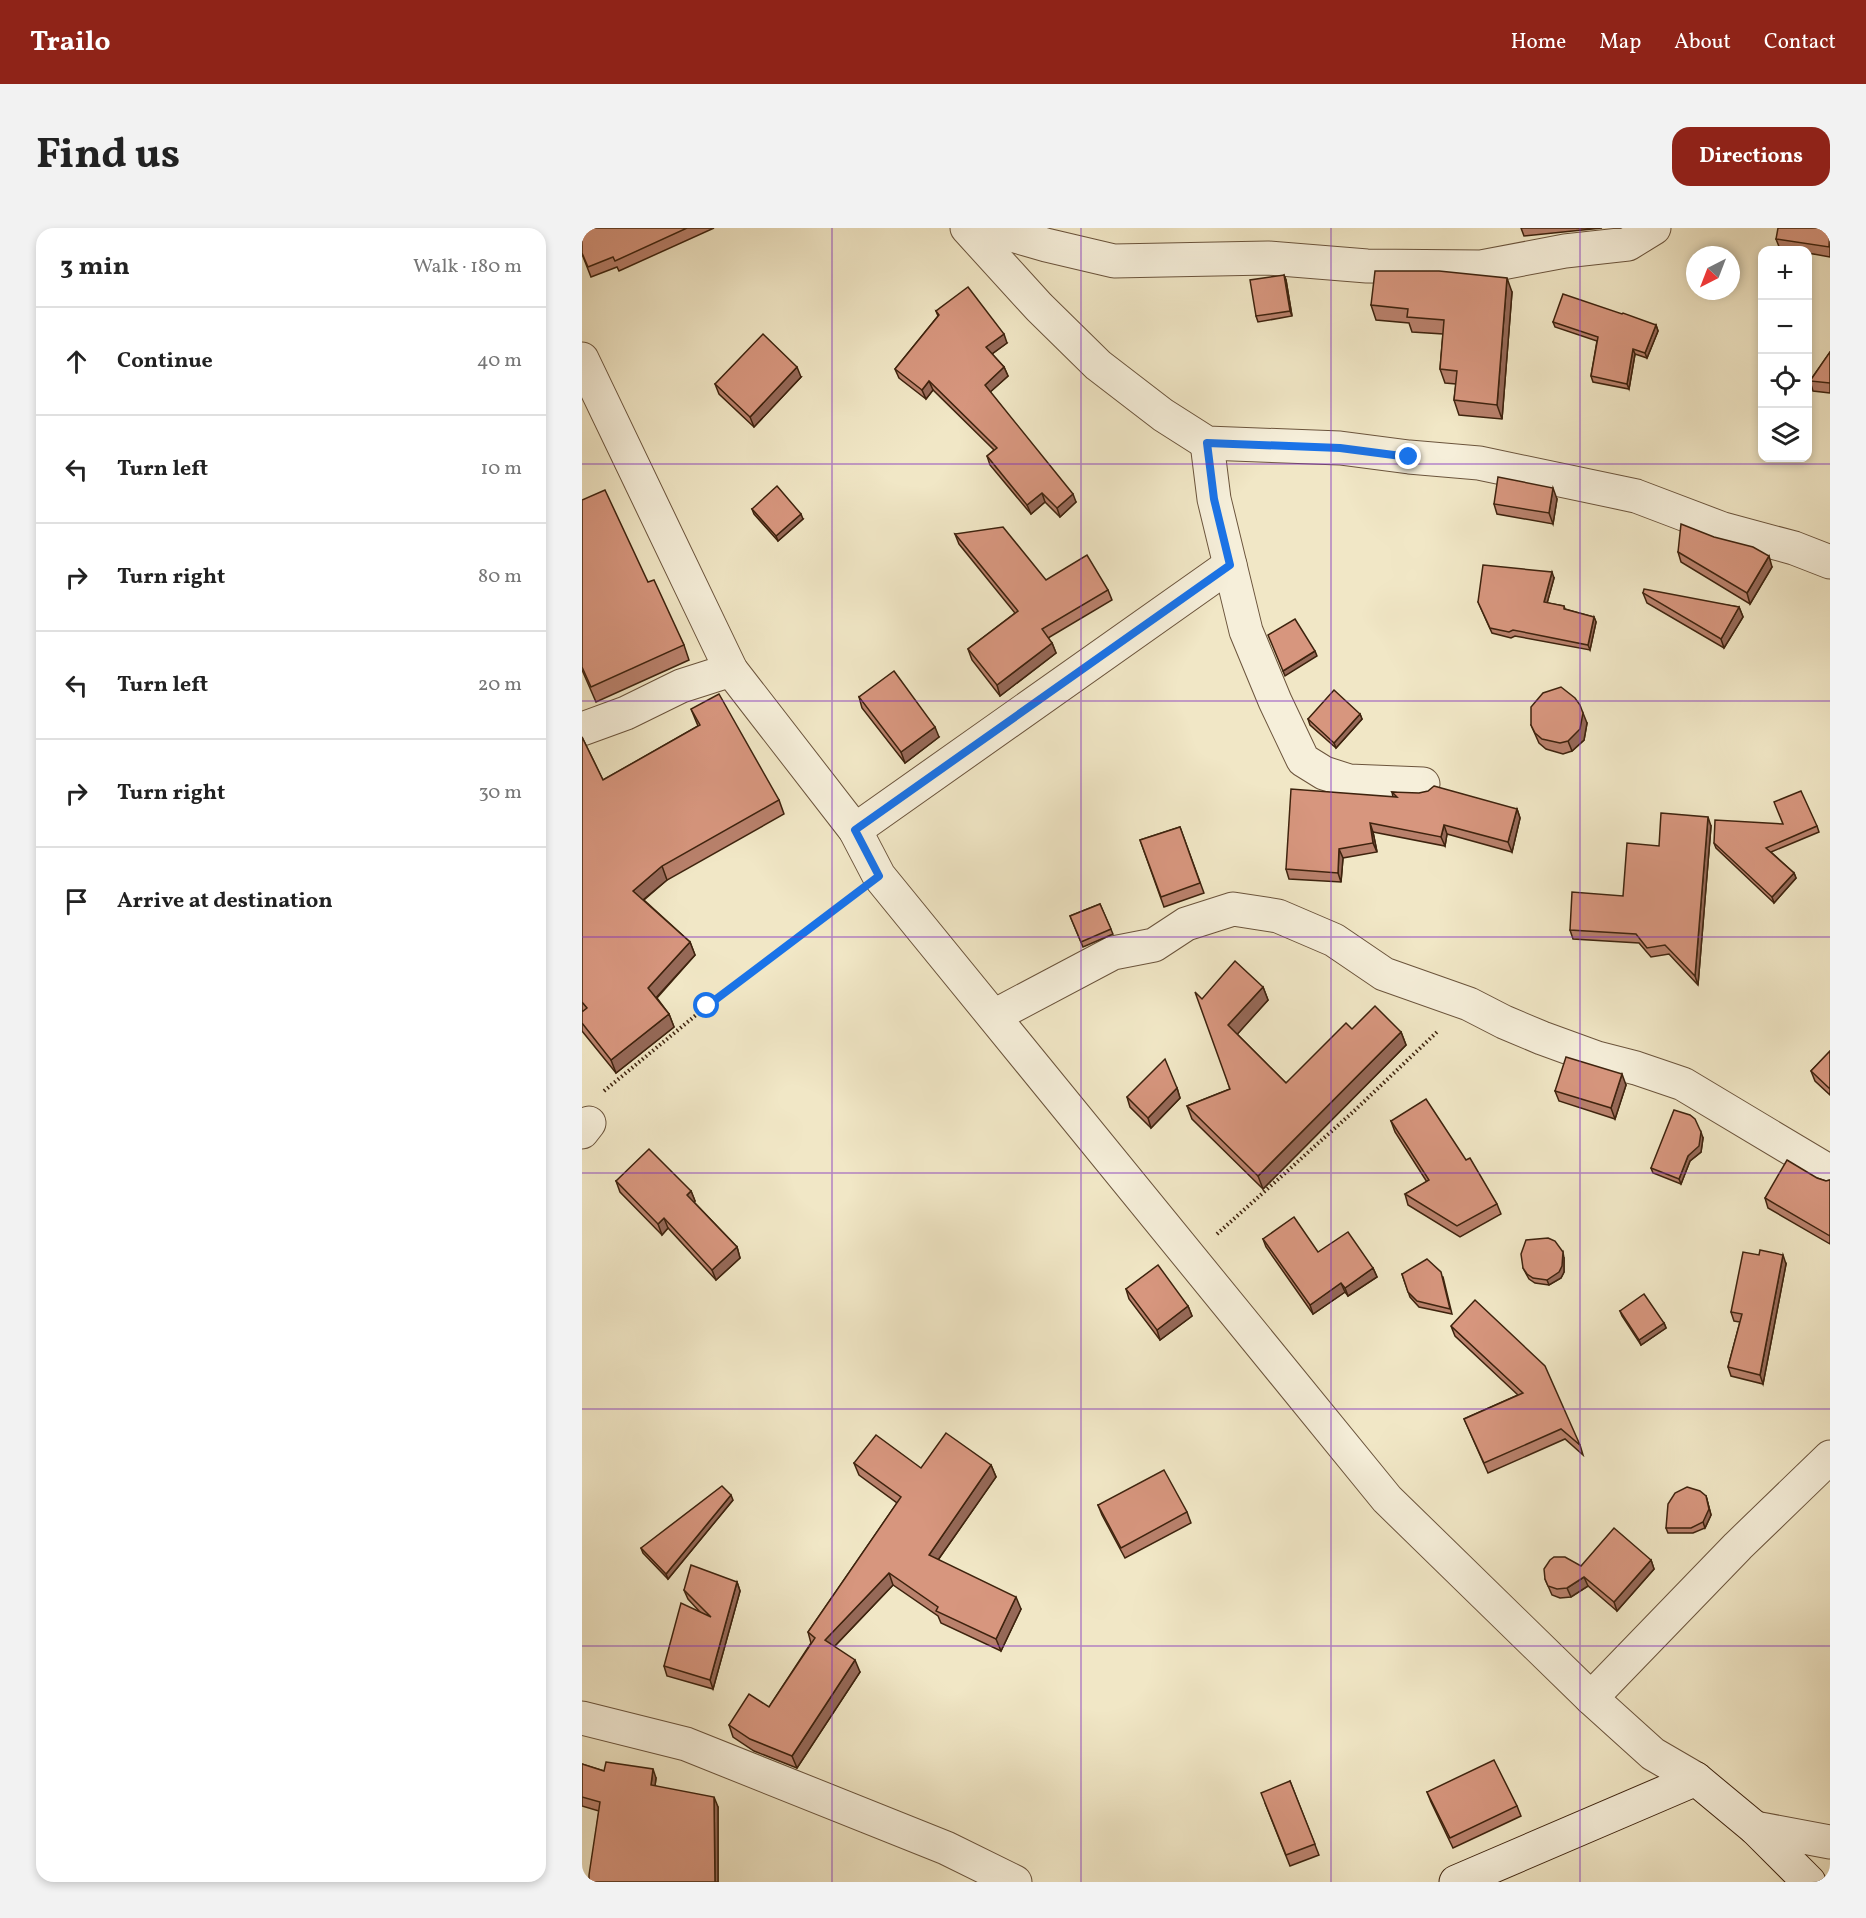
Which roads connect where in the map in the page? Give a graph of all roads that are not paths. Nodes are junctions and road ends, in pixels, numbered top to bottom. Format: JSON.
{"nodes":[{"id":1,"x":967,"y":228,"type":"edge"},
{"id":2,"x":988,"y":228,"type":"edge"},
{"id":3,"x":1654,"y":228,"type":"edge"},
{"id":4,"x":582,"y":359,"type":"edge"},
{"id":5,"x":1207,"y":443,"type":"junction"},
{"id":6,"x":1830,"y":562,"type":"edge"},
{"id":7,"x":1230,"y":565,"type":"junction"},
{"id":8,"x":731,"y":670,"type":"junction"},
{"id":9,"x":582,"y":729,"type":"edge"},
{"id":10,"x":1423,"y":784,"type":"dead end"},
{"id":11,"x":855,"y":830,"type":"junction"},
{"id":12,"x":994,"y":1016,"type":"junction"},
{"id":13,"x":1830,"y":1172,"type":"edge"},
{"id":14,"x":1830,"y":1457,"type":"edge"},
{"id":15,"x":1591,"y":1698,"type":"junction"},
{"id":16,"x":582,"y":1718,"type":"edge"},
{"id":17,"x":1696,"y":1779,"type":"junction"},
{"id":18,"x":1755,"y":1828,"type":"junction"},
{"id":19,"x":1830,"y":1842,"type":"edge"},
{"id":20,"x":1015,"y":1882,"type":"edge"},
{"id":21,"x":1456,"y":1882,"type":"edge"},
{"id":22,"x":1809,"y":1882,"type":"edge"}],
"edges":[{"from":1,"to":5,"type":"street"},
{"from":2,"to":3,"type":"street"},
{"from":4,"to":8,"type":"street"},
{"from":5,"to":6,"type":"street"},
{"from":5,"to":7,"type":"street"},
{"from":7,"to":10,"type":"street"},
{"from":7,"to":11,"type":"street"},
{"from":8,"to":9,"type":"street"},
{"from":8,"to":11,"type":"street"},
{"from":11,"to":12,"type":"street"},
{"from":12,"to":13,"type":"street"},
{"from":12,"to":15,"type":"street"},
{"from":14,"to":15,"type":"street"},
{"from":15,"to":17,"type":"street"},
{"from":16,"to":20,"type":"street"},
{"from":17,"to":18,"type":"street"},
{"from":17,"to":21,"type":"street"},
{"from":18,"to":19,"type":"street"},
{"from":18,"to":22,"type":"street"}]}
